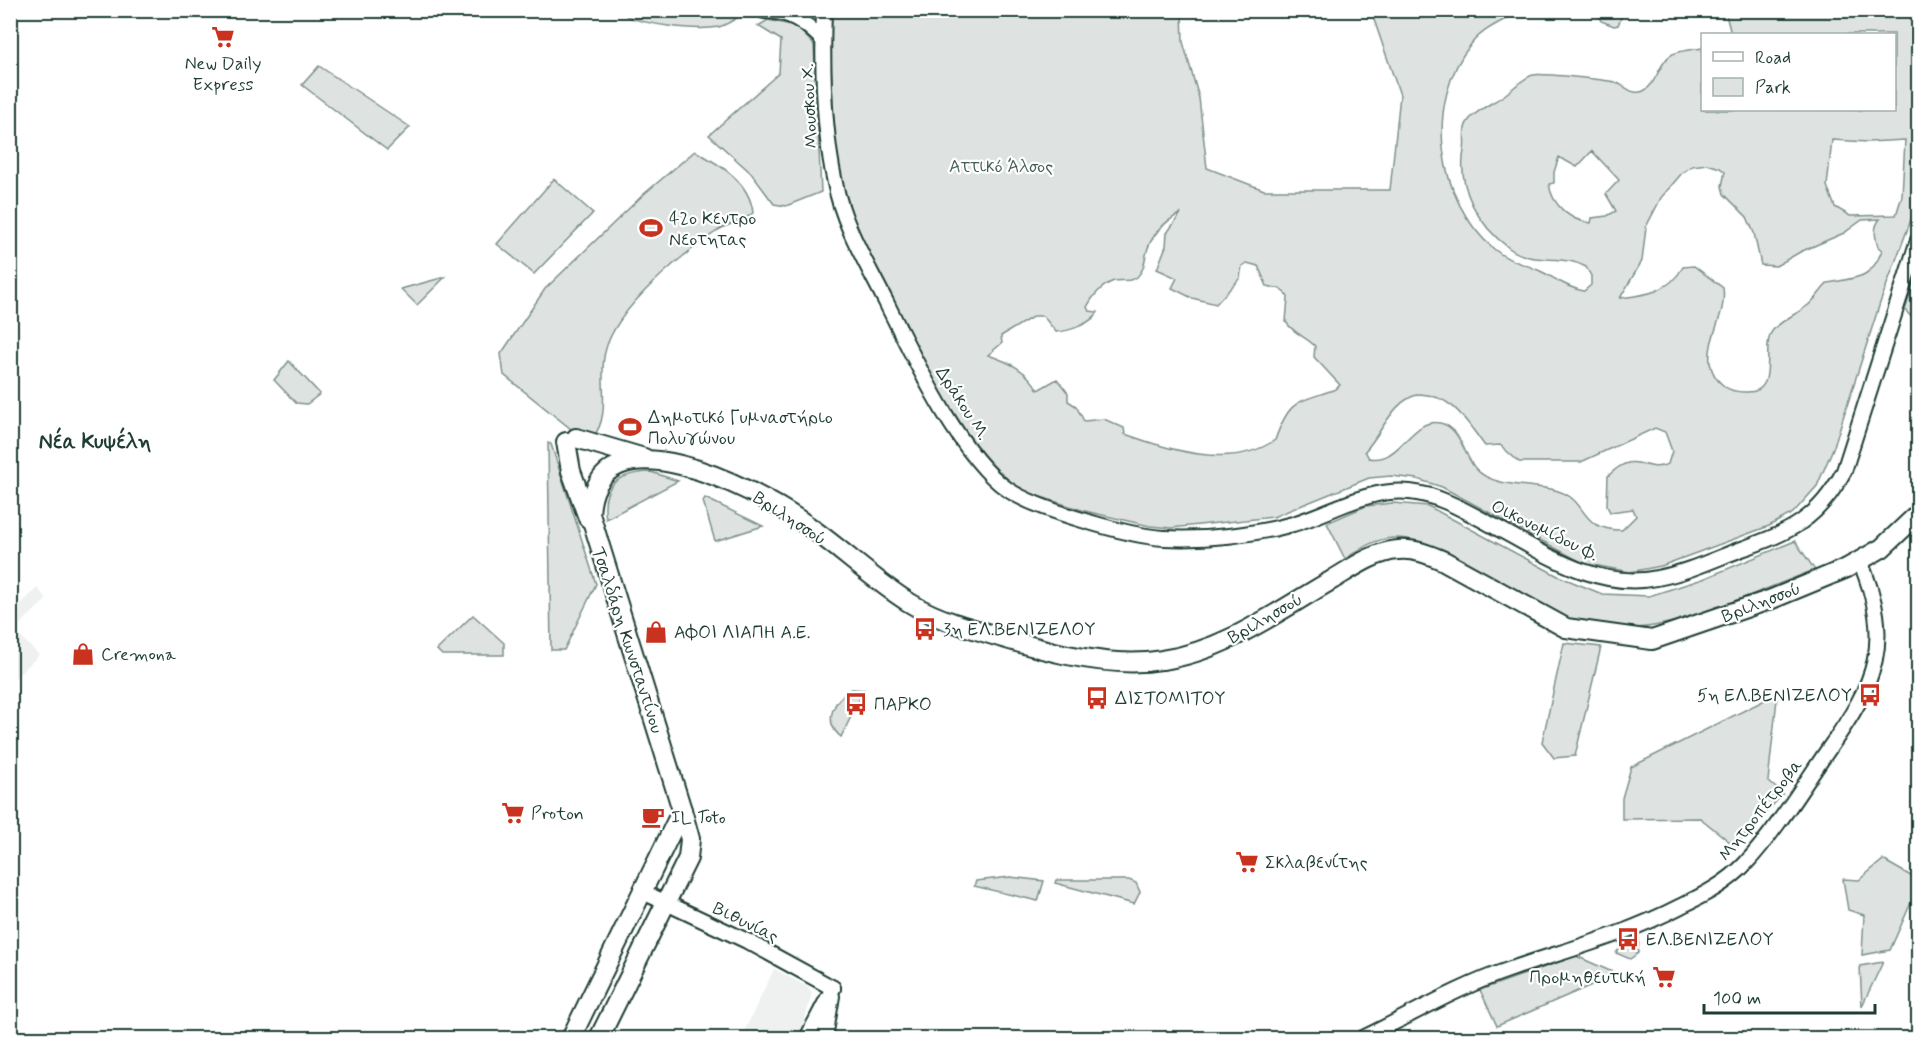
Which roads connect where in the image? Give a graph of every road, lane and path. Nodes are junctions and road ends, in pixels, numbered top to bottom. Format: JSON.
{"nodes":[{"id":1,"x":824,"y":10,"type":"edge"},
{"id":2,"x":764,"y":11,"type":"edge"},
{"id":3,"x":823,"y":40,"type":"junction"},
{"id":4,"x":838,"y":198,"type":"joint"},
{"id":5,"x":1918,"y":240,"type":"edge"},
{"id":6,"x":651,"y":461,"type":"junction"},
{"id":7,"x":606,"y":473,"type":"joint"},
{"id":8,"x":1918,"y":514,"type":"edge"},
{"id":9,"x":594,"y":534,"type":"junction"},
{"id":10,"x":1143,"y":535,"type":"joint"},
{"id":11,"x":1860,"y":561,"type":"junction"},
{"id":12,"x":682,"y":810,"type":"junction"},
{"id":13,"x":642,"y":892,"type":"junction"},
{"id":14,"x":665,"y":903,"type":"junction"},
{"id":15,"x":833,"y":988,"type":"junction"},
{"id":16,"x":571,"y":1038,"type":"edge"},
{"id":17,"x":599,"y":1038,"type":"edge"},
{"id":18,"x":807,"y":1038,"type":"edge"},
{"id":19,"x":825,"y":1038,"type":"edge"},
{"id":20,"x":1363,"y":1038,"type":"edge"}],
"edges":[{"from":1,"to":3,"type":"street","name":"Μουσκου Χ."},
{"from":2,"to":3,"type":"street"},
{"from":3,"to":4,"type":"street","name":"Μουσκου Χ."},
{"from":4,"to":10,"type":"street","name":"Δράκου Μ."},
{"from":5,"to":10,"type":"street","name":"Οικονομίδου Φ."},
{"from":6,"to":7,"type":"main road","name":"Βριλησσού"},
{"from":6,"to":9,"type":"main road"},
{"from":6,"to":11,"type":"main road","name":"Βριλησσού"},
{"from":7,"to":9,"type":"main road","name":"Τσαλδάρη Κωνσταντίνου"},
{"from":8,"to":11,"type":"main road","name":"Βριλησσού"},
{"from":9,"to":12,"type":"main road","name":"Τσαλδάρη Κωνσταντίνου"},
{"from":11,"to":20,"type":"street","name":"Μητροπέτροβα"},
{"from":12,"to":13,"type":"main road"},
{"from":12,"to":14,"type":"main road","name":"Τσαλδάρη Κωνσταντίνου"},
{"from":13,"to":14,"type":"street","name":"Βιθυνίας"},
{"from":13,"to":16,"type":"main road"},
{"from":14,"to":15,"type":"street","name":"Βιθυνίας"},
{"from":14,"to":17,"type":"main road","name":"Τσαλδάρη Κωνσταντίνου"},
{"from":15,"to":18,"type":"street"},
{"from":15,"to":19,"type":"street"}]}
